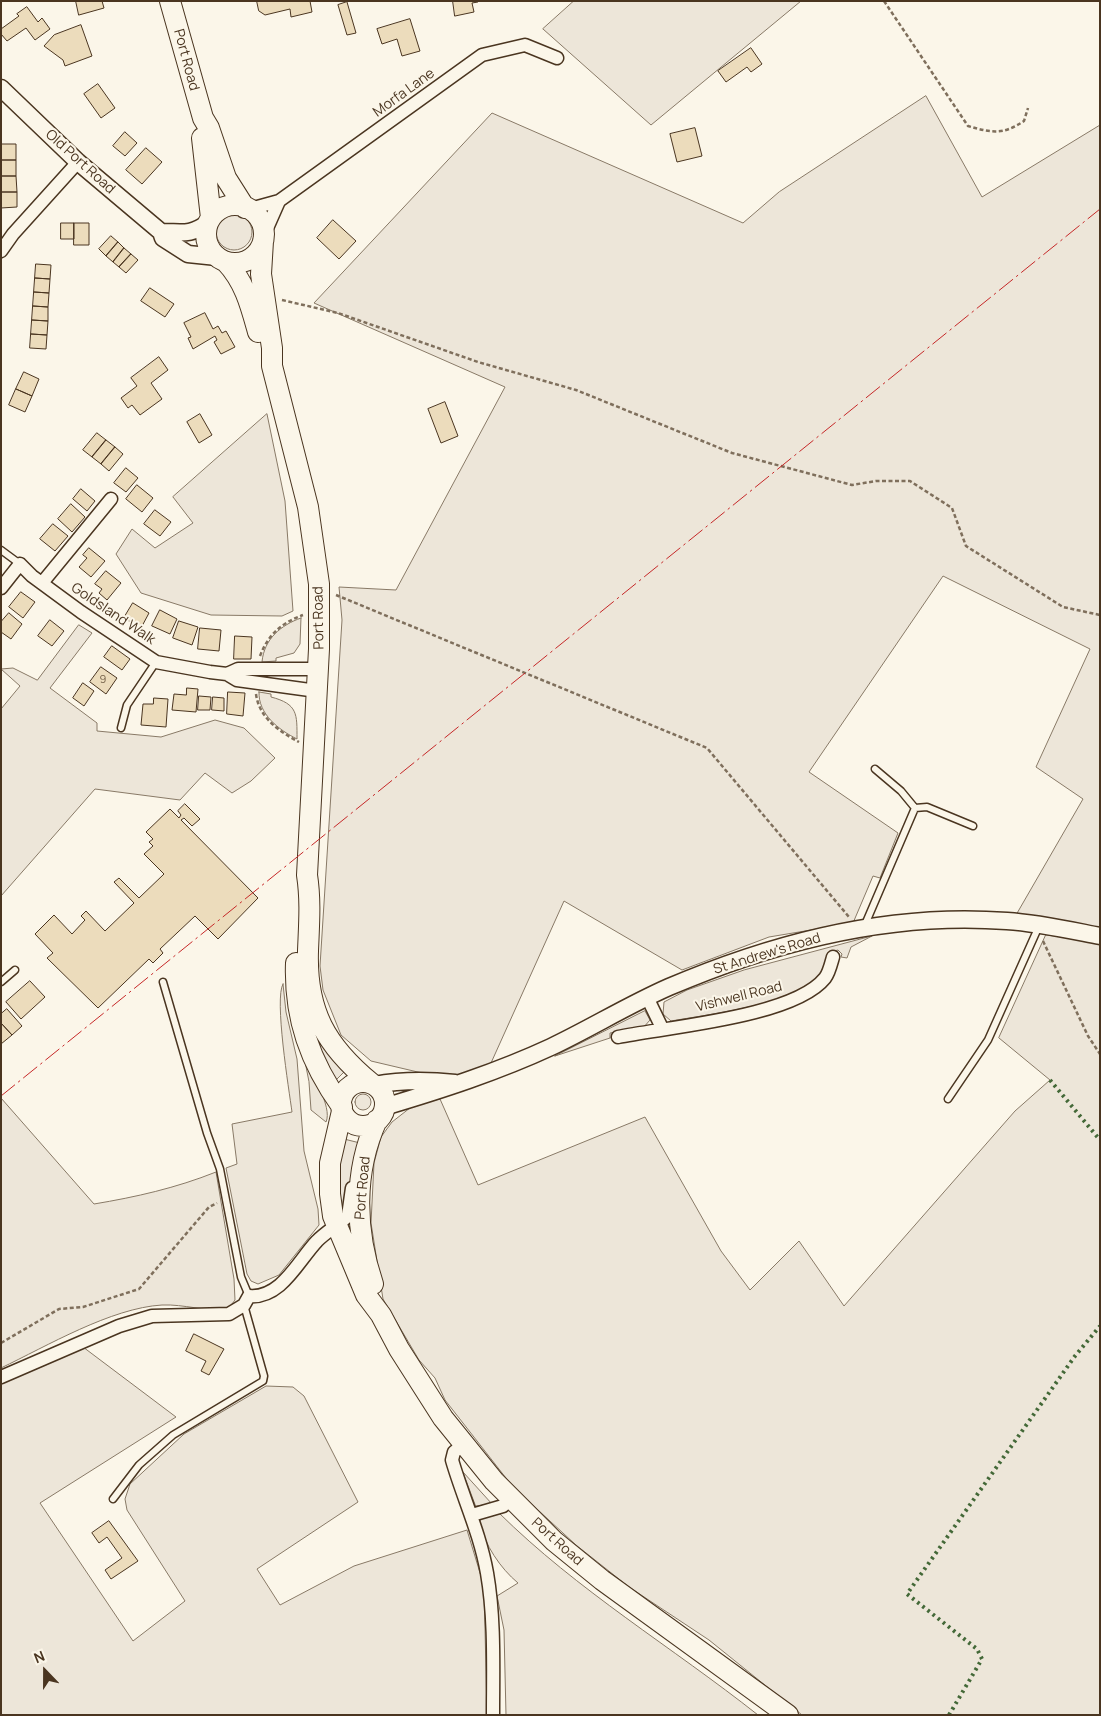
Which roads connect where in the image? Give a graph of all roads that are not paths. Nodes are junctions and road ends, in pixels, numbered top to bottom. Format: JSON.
{"nodes":[{"id":1,"x":170,"y":1,"type":"edge"},
{"id":2,"x":557,"y":58,"type":"dead end"},
{"id":3,"x":1,"y":88,"type":"edge"},
{"id":4,"x":202,"y":118,"type":"junction"},
{"id":5,"x":78,"y":162,"type":"junction"},
{"id":6,"x":279,"y":201,"type":"junction"},
{"id":7,"x":247,"y":208,"type":"junction"},
{"id":8,"x":210,"y":220,"type":"junction"},
{"id":9,"x":161,"y":232,"type":"junction"},
{"id":10,"x":263,"y":238,"type":"junction"},
{"id":11,"x":1,"y":251,"type":"edge"},
{"id":12,"x":221,"y":260,"type":"junction"},
{"id":13,"x":272,"y":366,"type":"junction"},
{"id":14,"x":111,"y":499,"type":"dead end"},
{"id":15,"x":1,"y":550,"type":"edge"},
{"id":16,"x":20,"y":564,"type":"junction"},
{"id":17,"x":42,"y":583,"type":"junction"},
{"id":18,"x":1,"y":588,"type":"edge"},
{"id":19,"x":156,"y":662,"type":"junction"},
{"id":20,"x":318,"y":669,"type":"junction"},
{"id":21,"x":257,"y":676,"type":"junction"},
{"id":22,"x":317,"y":691,"type":"junction"},
{"id":23,"x":121,"y":728,"type":"dead end"},
{"id":24,"x":875,"y":769,"type":"dead end"},
{"id":25,"x":915,"y":808,"type":"junction"},
{"id":26,"x":973,"y":826,"type":"dead end"},
{"id":27,"x":307,"y":875,"type":"junction"},
{"id":28,"x":857,"y":930,"type":"junction"},
{"id":29,"x":1037,"y":931,"type":"junction"},
{"id":30,"x":1100,"y":936,"type":"edge"},
{"id":31,"x":834,"y":957,"type":"dead end"},
{"id":32,"x":15,"y":970,"type":"dead end"},
{"id":33,"x":1,"y":982,"type":"edge"},
{"id":34,"x":163,"y":982,"type":"dead end"},
{"id":35,"x":647,"y":997,"type":"junction"},
{"id":36,"x":662,"y":1028,"type":"junction"},
{"id":37,"x":618,"y":1037,"type":"dead end"},
{"id":38,"x":455,"y":1083,"type":"junction"},
{"id":39,"x":372,"y":1084,"type":"junction"},
{"id":40,"x":948,"y":1099,"type":"dead end"},
{"id":41,"x":342,"y":1109,"type":"junction"},
{"id":42,"x":381,"y":1114,"type":"junction"},
{"id":43,"x":361,"y":1177,"type":"junction"},
{"id":44,"x":337,"y":1225,"type":"junction"},
{"id":45,"x":247,"y":1300,"type":"junction"},
{"id":46,"x":381,"y":1315,"type":"junction"},
{"id":47,"x":1,"y":1377,"type":"edge"},
{"id":48,"x":464,"y":1444,"type":"junction"},
{"id":49,"x":113,"y":1499,"type":"dead end"},
{"id":50,"x":511,"y":1499,"type":"junction"},
{"id":51,"x":472,"y":1515,"type":"junction"},
{"id":52,"x":493,"y":1715,"type":"edge"},
{"id":53,"x":788,"y":1715,"type":"edge"}],
"edges":[{"from":1,"to":4,"type":"main road","name":"Port Road"},
{"from":2,"to":6,"type":"street","name":"Morfa Lane"},
{"from":3,"to":5,"type":"street","name":"Old Port Road"},
{"from":4,"to":7,"type":"main road","name":"Port Road"},
{"from":4,"to":8,"type":"main road","name":"Port Road"},
{"from":5,"to":9,"type":"street","name":"Old Port Road"},
{"from":5,"to":11,"type":"street"},
{"from":6,"to":7,"type":"street","name":"Morfa Lane"},
{"from":6,"to":10,"type":"street"},
{"from":7,"to":8,"type":"main road"},
{"from":7,"to":10,"type":"main road","name":"Port Road"},
{"from":8,"to":9,"type":"street"},
{"from":8,"to":12,"type":"main road","name":"Port Road"},
{"from":9,"to":12,"type":"street","name":"Old Port Road"},
{"from":10,"to":12,"type":"main road"},
{"from":10,"to":13,"type":"main road","name":"Port Road"},
{"from":12,"to":13,"type":"main road","name":"Port Road"},
{"from":13,"to":20,"type":"main road","name":"Port Road"},
{"from":14,"to":17,"type":"street"},
{"from":15,"to":16,"type":"lane"},
{"from":16,"to":17,"type":"street","name":"Goldsland Walk"},
{"from":16,"to":18,"type":"street"},
{"from":17,"to":19,"type":"street","name":"Goldsland Walk"},
{"from":19,"to":21,"type":"street","name":"Goldsland Walk"},
{"from":19,"to":23,"type":"lane"},
{"from":20,"to":21,"type":"street","name":"Goldsland Walk"},
{"from":20,"to":22,"type":"main road","name":"Port Road"},
{"from":21,"to":22,"type":"street","name":"Goldsland Walk"},
{"from":22,"to":27,"type":"main road","name":"Port Road"},
{"from":24,"to":25,"type":"lane"},
{"from":25,"to":26,"type":"lane"},
{"from":25,"to":28,"type":"lane"},
{"from":27,"to":39,"type":"main road","name":"Port Road"},
{"from":27,"to":41,"type":"main road","name":"Port Road"},
{"from":28,"to":29,"type":"street","name":"St Andrew's Road"},
{"from":28,"to":35,"type":"street","name":"St Andrew's Road"},
{"from":29,"to":30,"type":"street","name":"St Andrew's Road"},
{"from":29,"to":40,"type":"lane"},
{"from":31,"to":36,"type":"street","name":"Vishwell Road"},
{"from":32,"to":33,"type":"lane"},
{"from":34,"to":45,"type":"lane"},
{"from":35,"to":36,"type":"street"},
{"from":35,"to":38,"type":"street","name":"St Andrew's Road"},
{"from":36,"to":37,"type":"street","name":"Vishwell Road"},
{"from":38,"to":39,"type":"street","name":"St Andrew's Road"},
{"from":38,"to":42,"type":"street","name":"St Andrew's Road"},
{"from":39,"to":41,"type":"main road"},
{"from":39,"to":42,"type":"main road"},
{"from":41,"to":42,"type":"main road"},
{"from":41,"to":44,"type":"main road","name":"Port Road"},
{"from":42,"to":43,"type":"main road","name":"Port Road"},
{"from":43,"to":44,"type":"street"},
{"from":43,"to":46,"type":"main road","name":"Port Road"},
{"from":44,"to":45,"type":"street"},
{"from":44,"to":46,"type":"main road","name":"Port Road"},
{"from":45,"to":47,"type":"street"},
{"from":45,"to":49,"type":"lane"},
{"from":46,"to":48,"type":"main road","name":"Port Road"},
{"from":48,"to":50,"type":"main road","name":"Port Road"},
{"from":48,"to":51,"type":"street"},
{"from":50,"to":51,"type":"street"},
{"from":50,"to":53,"type":"main road","name":"Port Road"},
{"from":51,"to":52,"type":"street"}]}
